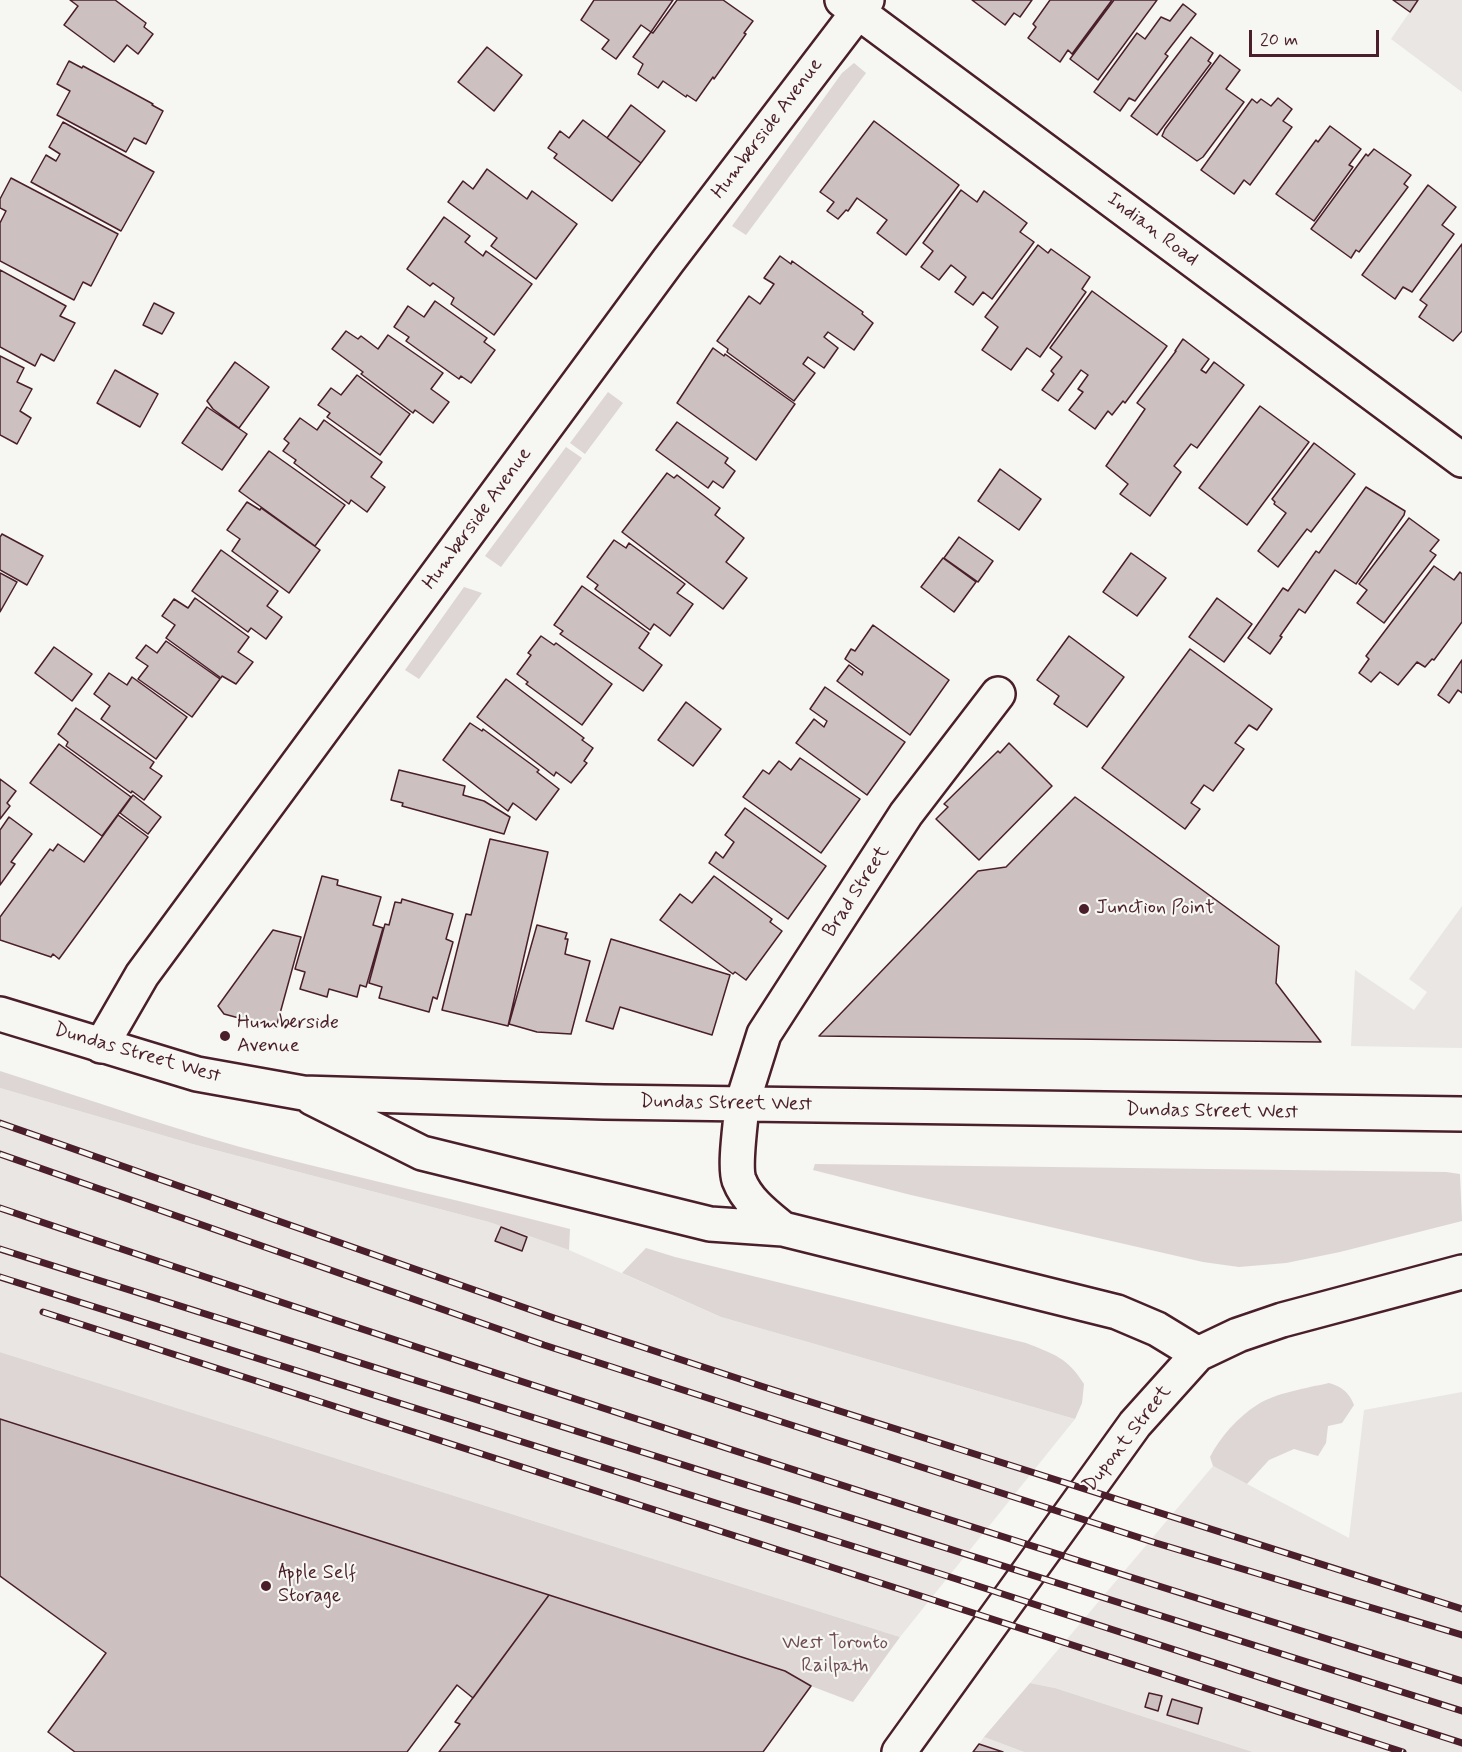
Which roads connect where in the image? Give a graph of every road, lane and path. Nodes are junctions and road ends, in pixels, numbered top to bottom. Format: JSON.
{"nodes":[{"id":1,"x":856,"y":4,"type":"edge"},
{"id":2,"x":1462,"y":460,"type":"edge"},
{"id":3,"x":998,"y":694,"type":"dead end"},
{"id":4,"x":0,"y":1014,"type":"edge"},
{"id":5,"x":101,"y":1046,"type":"junction"},
{"id":6,"x":303,"y":1093,"type":"junction"},
{"id":7,"x":742,"y":1104,"type":"junction"},
{"id":8,"x":1462,"y":1114,"type":"edge"},
{"id":9,"x":783,"y":1229,"type":"junction"},
{"id":10,"x":1462,"y":1272,"type":"edge"},
{"id":11,"x":1198,"y":1354,"type":"junction"},
{"id":12,"x":899,"y":1752,"type":"edge"}],
"edges":[{"from":1,"to":2,"type":"main road","name":"Indian Road"},
{"from":1,"to":5,"type":"main road","name":"Humberside Avenue"},
{"from":3,"to":7,"type":"main road","name":"Brad Street"},
{"from":4,"to":5,"type":"main road","name":"Dundas Street West"},
{"from":5,"to":6,"type":"main road","name":"Dundas Street West"},
{"from":6,"to":7,"type":"main road","name":"Dundas Street West"},
{"from":6,"to":9,"type":"main road"},
{"from":7,"to":8,"type":"main road","name":"Dundas Street West"},
{"from":7,"to":9,"type":"main road","name":"Brad Street"},
{"from":9,"to":11,"type":"main road"},
{"from":10,"to":11,"type":"main road","name":"Dupont Street"},
{"from":11,"to":12,"type":"main road","name":"Dupont Street"}]}
